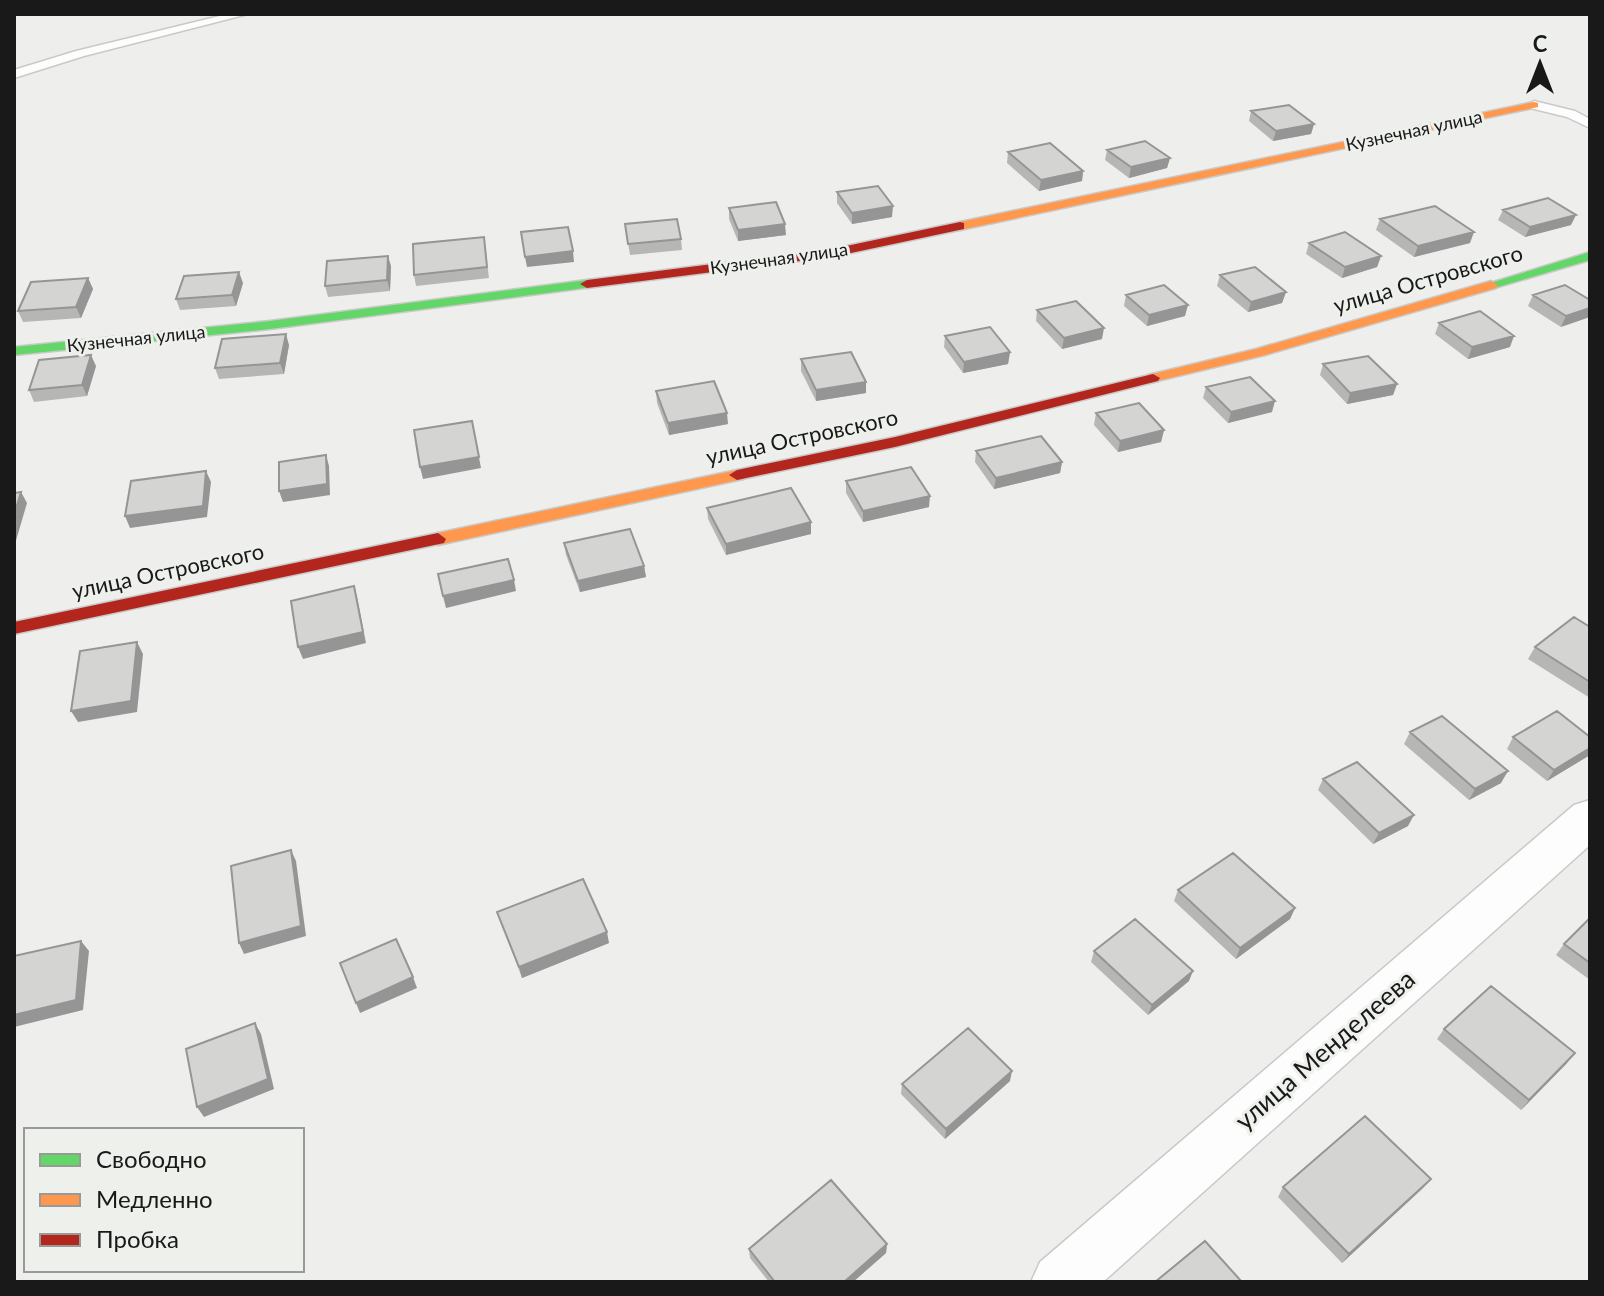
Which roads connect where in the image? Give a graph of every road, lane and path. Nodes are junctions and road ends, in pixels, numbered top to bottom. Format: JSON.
{"nodes":[{"id":1,"x":242,"y":14,"type":"edge"},
{"id":2,"x":14,"y":74,"type":"edge"},
{"id":3,"x":1534,"y":105,"type":"joint"},
{"id":4,"x":1590,"y":124,"type":"edge"},
{"id":5,"x":1590,"y":256,"type":"edge"},
{"id":6,"x":14,"y":351,"type":"edge"},
{"id":7,"x":14,"y":628,"type":"edge"},
{"id":8,"x":1590,"y":818,"type":"edge"},
{"id":9,"x":1060,"y":1282,"type":"edge"}],
"edges":[{"from":1,"to":2,"type":"lane"},
{"from":3,"to":4,"type":"lane"},
{"from":3,"to":6,"type":"street","name":"Кузнечная улица"},
{"from":5,"to":7,"type":"street","name":"улица Островского"},
{"from":8,"to":9,"type":"street","name":"улица Менделеева"}]}
